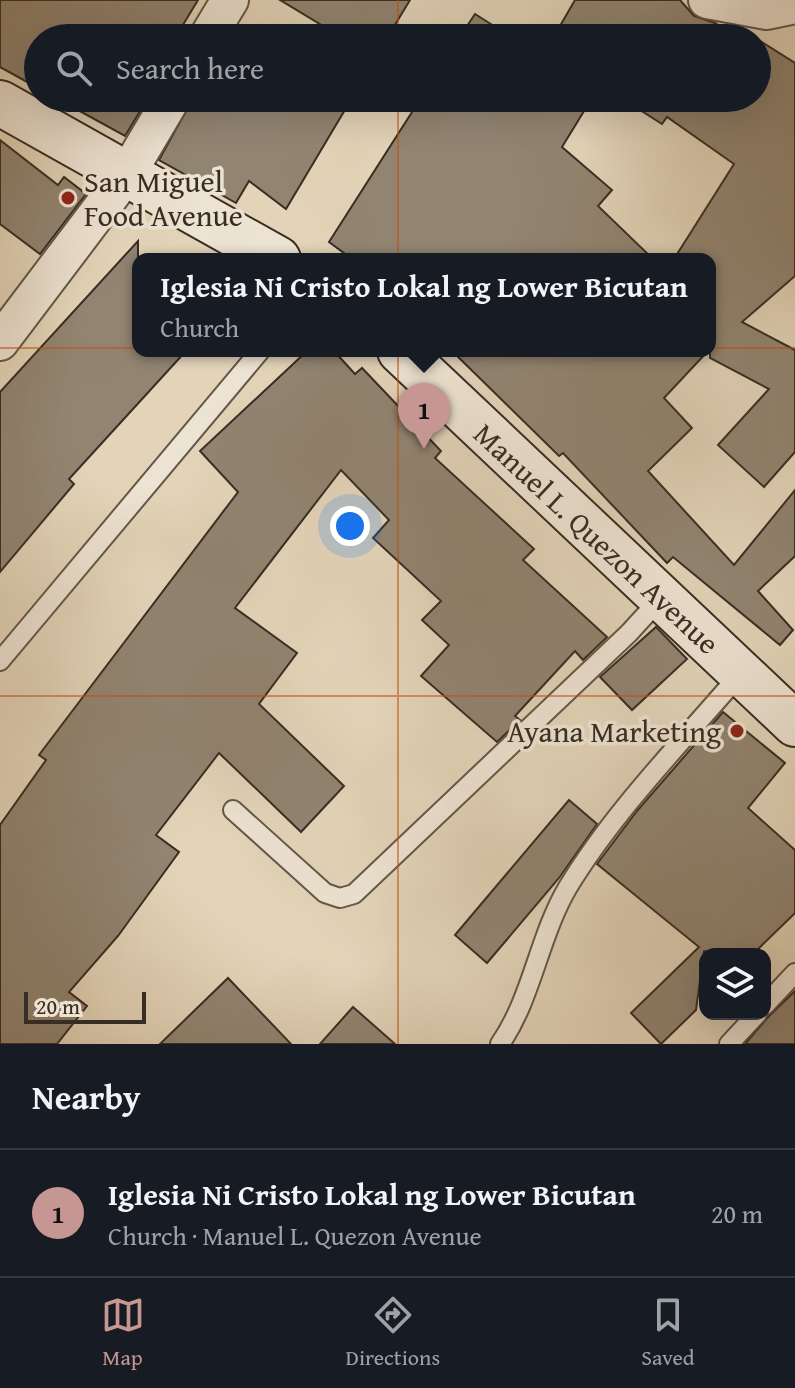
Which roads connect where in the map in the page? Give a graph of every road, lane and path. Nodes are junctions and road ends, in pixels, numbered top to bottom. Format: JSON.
{"nodes":[{"id":1,"x":230,"y":0,"type":"edge"},
{"id":2,"x":707,"y":0,"type":"edge"},
{"id":3,"x":795,"y":5,"type":"edge"},
{"id":4,"x":215,"y":24,"type":"edge"},
{"id":5,"x":0,"y":103,"type":"edge"},
{"id":6,"x":164,"y":112,"type":"edge"},
{"id":7,"x":127,"y":174,"type":"junction"},
{"id":8,"x":267,"y":253,"type":"edge"},
{"id":9,"x":0,"y":342,"type":"edge"},
{"id":10,"x":255,"y":357,"type":"edge"},
{"id":11,"x":406,"y":357,"type":"edge"},
{"id":12,"x":662,"y":598,"type":"junction"},
{"id":13,"x":0,"y":661,"type":"edge"},
{"id":14,"x":741,"y":673,"type":"junction"},
{"id":15,"x":795,"y":724,"type":"edge"},
{"id":16,"x":233,"y":810,"type":"dead end"},
{"id":17,"x":795,"y":973,"type":"edge"},
{"id":18,"x":771,"y":999,"type":"edge"},
{"id":19,"x":751,"y":1020,"type":"edge"},
{"id":20,"x":500,"y":1044,"type":"edge"},
{"id":21,"x":729,"y":1044,"type":"edge"}],
"edges":[{"from":1,"to":4,"type":"street"},
{"from":2,"to":3,"type":"street"},
{"from":5,"to":7,"type":"main road"},
{"from":6,"to":7,"type":"street"},
{"from":7,"to":8,"type":"main road"},
{"from":7,"to":9,"type":"street"},
{"from":10,"to":13,"type":"lane"},
{"from":11,"to":12,"type":"main road","name":"Manuel L. Quezon Avenue"},
{"from":12,"to":14,"type":"main road","name":"Manuel L. Quezon Avenue"},
{"from":12,"to":16,"type":"lane"},
{"from":14,"to":15,"type":"main road","name":"Manuel L. Quezon Avenue"},
{"from":14,"to":20,"type":"lane"},
{"from":17,"to":18,"type":"lane"},
{"from":19,"to":21,"type":"lane"}]}
